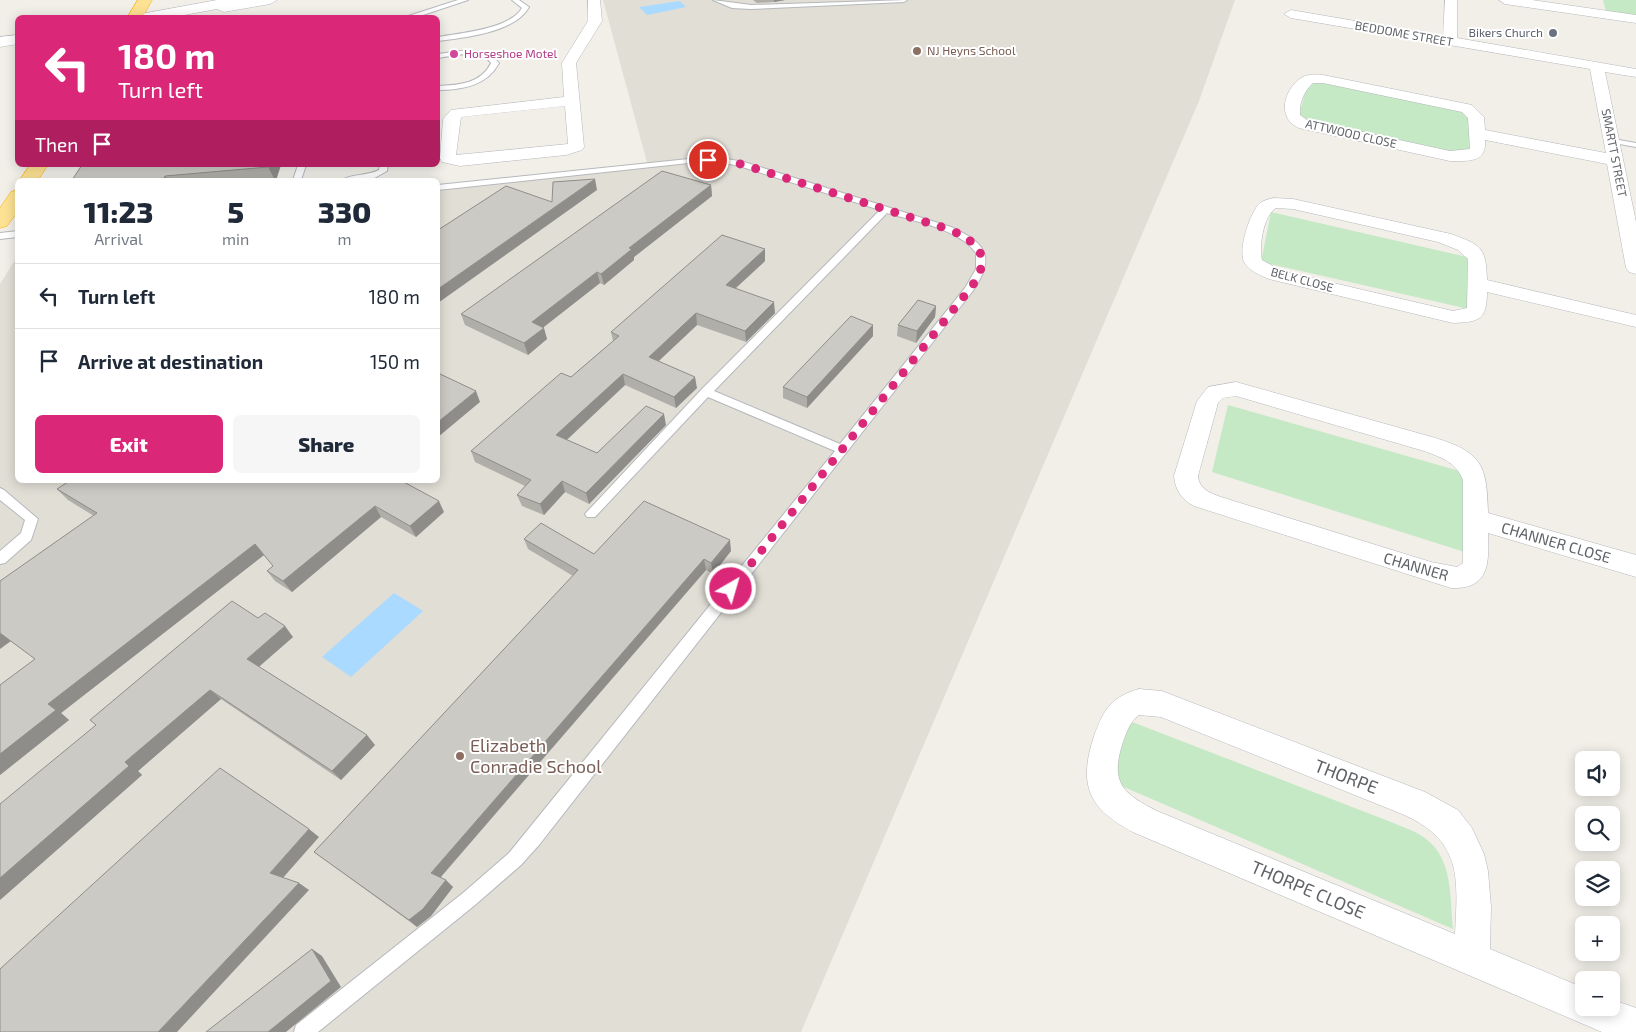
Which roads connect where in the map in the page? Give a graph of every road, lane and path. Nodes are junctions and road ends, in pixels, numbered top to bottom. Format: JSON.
{"nodes":[{"id":1,"x":145,"y":0,"type":"edge"},
{"id":2,"x":157,"y":0,"type":"edge"},
{"id":3,"x":241,"y":0,"type":"edge"},
{"id":4,"x":270,"y":0,"type":"edge"},
{"id":5,"x":465,"y":0,"type":"edge"},
{"id":6,"x":515,"y":0,"type":"edge"},
{"id":7,"x":594,"y":0,"type":"edge"},
{"id":8,"x":716,"y":0,"type":"edge"},
{"id":9,"x":904,"y":0,"type":"edge"},
{"id":10,"x":1451,"y":0,"type":"edge"},
{"id":11,"x":1505,"y":0,"type":"edge"},
{"id":12,"x":1593,"y":0,"type":"edge"},
{"id":13,"x":1291,"y":14,"type":"dead end"},
{"id":14,"x":1596,"y":14,"type":"junction"},
{"id":15,"x":141,"y":15,"type":"edge"},
{"id":16,"x":143,"y":15,"type":"edge"},
{"id":17,"x":153,"y":15,"type":"edge"},
{"id":18,"x":189,"y":15,"type":"edge"},
{"id":19,"x":415,"y":15,"type":"edge"},
{"id":20,"x":1636,"y":19,"type":"edge"},
{"id":21,"x":440,"y":39,"type":"edge"},
{"id":22,"x":15,"y":40,"type":"edge"},
{"id":23,"x":0,"y":42,"type":"edge"},
{"id":24,"x":1450,"y":42,"type":"junction"},
{"id":25,"x":15,"y":44,"type":"edge"},
{"id":26,"x":0,"y":47,"type":"edge"},
{"id":27,"x":440,"y":56,"type":"edge"},
{"id":28,"x":1597,"y":67,"type":"junction"},
{"id":29,"x":1636,"y":74,"type":"edge"},
{"id":30,"x":440,"y":88,"type":"edge"},
{"id":31,"x":572,"y":101,"type":"junction"},
{"id":32,"x":1478,"y":134,"type":"junction"},
{"id":33,"x":1611,"y":140,"type":"junction"},
{"id":34,"x":1636,"y":145,"type":"edge"},
{"id":35,"x":1615,"y":160,"type":"junction"},
{"id":36,"x":38,"y":167,"type":"edge"},
{"id":37,"x":384,"y":167,"type":"edge"},
{"id":38,"x":30,"y":178,"type":"edge"},
{"id":39,"x":362,"y":178,"type":"edge"},
{"id":40,"x":440,"y":188,"type":"edge"},
{"id":41,"x":15,"y":200,"type":"edge"},
{"id":42,"x":886,"y":209,"type":"junction"},
{"id":43,"x":0,"y":222,"type":"edge"},
{"id":44,"x":15,"y":234,"type":"edge"},
{"id":45,"x":0,"y":236,"type":"edge"},
{"id":46,"x":1636,"y":268,"type":"edge"},
{"id":47,"x":1477,"y":284,"type":"junction"},
{"id":48,"x":1636,"y":321,"type":"edge"},
{"id":49,"x":706,"y":392,"type":"junction"},
{"id":50,"x":842,"y":449,"type":"junction"},
{"id":51,"x":0,"y":493,"type":"edge"},
{"id":52,"x":591,"y":514,"type":"dead end"},
{"id":53,"x":1477,"y":520,"type":"junction"},
{"id":54,"x":0,"y":559,"type":"edge"},
{"id":55,"x":1636,"y":566,"type":"edge"},
{"id":56,"x":1113,"y":722,"type":"joint"},
{"id":57,"x":1472,"y":959,"type":"junction"},
{"id":58,"x":1575,"y":1002,"type":"edge"},
{"id":59,"x":1608,"y":1016,"type":"edge"},
{"id":60,"x":1636,"y":1027,"type":"edge"},
{"id":61,"x":303,"y":1032,"type":"edge"}],
"edges":[{"from":1,"to":15,"type":"highway"},
{"from":2,"to":16,"type":"highway"},
{"from":3,"to":17,"type":"street"},
{"from":4,"to":18,"type":"street"},
{"from":5,"to":19,"type":"lane"},
{"from":6,"to":21,"type":"lane"},
{"from":7,"to":31,"type":"street"},
{"from":8,"to":9,"type":"lane"},
{"from":10,"to":24,"type":"street"},
{"from":11,"to":14,"type":"street"},
{"from":12,"to":14,"type":"street"},
{"from":13,"to":24,"type":"street","name":"BEDDOME STREET"},
{"from":14,"to":20,"type":"street"},
{"from":22,"to":23,"type":"street"},
{"from":24,"to":28,"type":"street","name":"BEDDOME STREET"},
{"from":25,"to":26,"type":"street"},
{"from":27,"to":30,"type":"lane"},
{"from":28,"to":29,"type":"street","name":"BEDDOME STREET"},
{"from":28,"to":33,"type":"street","name":"SMARTT STREET"},
{"from":31,"to":31,"type":"street"},
{"from":32,"to":32,"type":"street","name":"ATTWOOD CLOSE"},
{"from":32,"to":35,"type":"street"},
{"from":33,"to":34,"type":"lane"},
{"from":33,"to":35,"type":"street","name":"SMARTT STREET"},
{"from":35,"to":46,"type":"street","name":"SMARTT STREET"},
{"from":36,"to":38,"type":"highway"},
{"from":37,"to":39,"type":"lane"},
{"from":40,"to":42,"type":"lane"},
{"from":41,"to":43,"type":"highway"},
{"from":42,"to":49,"type":"lane"},
{"from":42,"to":50,"type":"lane"},
{"from":44,"to":45,"type":"lane"},
{"from":47,"to":47,"type":"street","name":"BELK CLOSE"},
{"from":47,"to":48,"type":"street"},
{"from":49,"to":50,"type":"lane"},
{"from":49,"to":52,"type":"lane"},
{"from":50,"to":61,"type":"lane"},
{"from":51,"to":54,"type":"lane"},
{"from":53,"to":53,"type":"street","name":"CHANNER"},
{"from":53,"to":55,"type":"street","name":"CHANNER CLOSE"},
{"from":56,"to":57,"type":"street","name":"THORPE CLOSE"},
{"from":56,"to":57,"type":"street","name":"THORPE"},
{"from":57,"to":58,"type":"street","name":"THORPE CLOSE"},
{"from":59,"to":60,"type":"street"}]}
